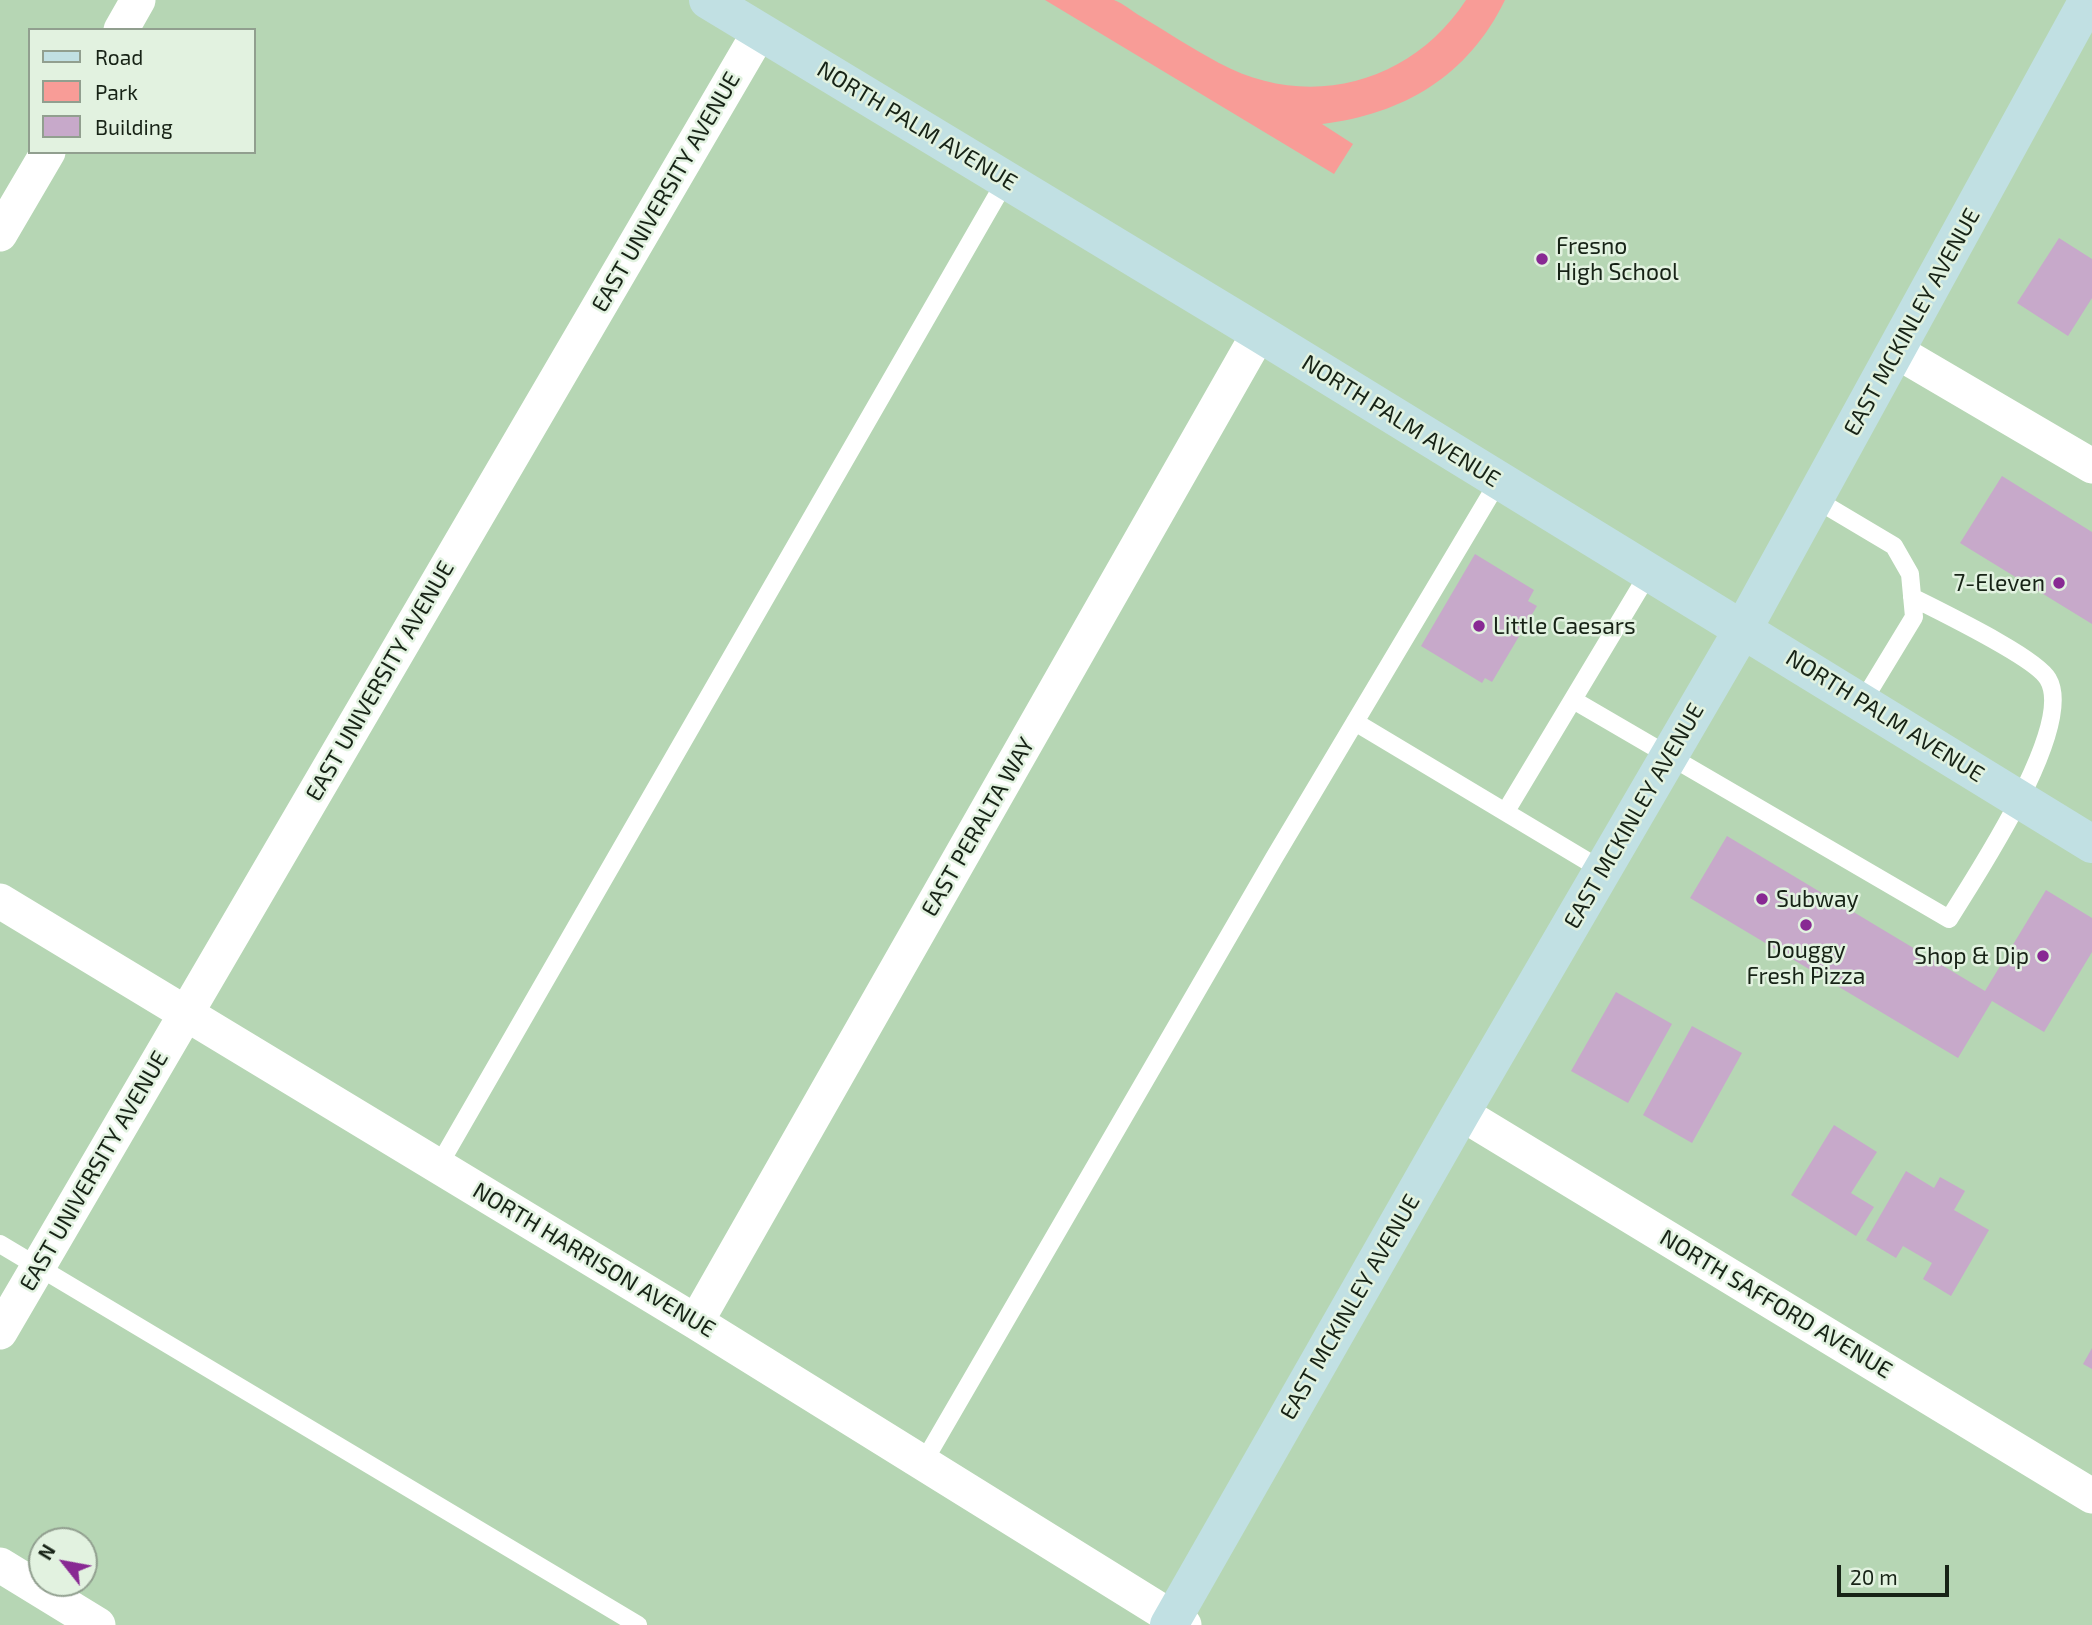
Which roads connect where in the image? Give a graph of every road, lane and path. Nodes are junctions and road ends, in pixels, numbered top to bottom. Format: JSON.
{"nodes":[{"id":1,"x":138,"y":0,"type":"edge"},
{"id":2,"x":708,"y":0,"type":"edge"},
{"id":3,"x":2088,"y":0,"type":"edge"},
{"id":4,"x":122,"y":28,"type":"edge"},
{"id":5,"x":760,"y":31,"type":"junction"},
{"id":6,"x":47,"y":154,"type":"edge"},
{"id":7,"x":1006,"y":180,"type":"junction"},
{"id":8,"x":0,"y":234,"type":"edge"},
{"id":9,"x":1259,"y":333,"type":"junction"},
{"id":10,"x":1896,"y":351,"type":"junction"},
{"id":11,"x":2092,"y":466,"type":"edge"},
{"id":12,"x":1498,"y":481,"type":"junction"},
{"id":13,"x":1815,"y":499,"type":"junction"},
{"id":14,"x":1650,"y":571,"type":"junction"},
{"id":15,"x":1912,"y":597,"type":"junction"},
{"id":16,"x":1743,"y":629,"type":"junction"},
{"id":17,"x":1575,"y":701,"type":"junction"},
{"id":18,"x":1863,"y":701,"type":"junction"},
{"id":19,"x":1355,"y":722,"type":"junction"},
{"id":20,"x":1668,"y":755,"type":"junction"},
{"id":21,"x":2022,"y":800,"type":"junction"},
{"id":22,"x":1506,"y":811,"type":"junction"},
{"id":23,"x":2092,"y":844,"type":"edge"},
{"id":24,"x":1602,"y":870,"type":"junction"},
{"id":25,"x":0,"y":901,"type":"edge"},
{"id":26,"x":186,"y":1011,"type":"junction"},
{"id":27,"x":1461,"y":1113,"type":"junction"},
{"id":28,"x":439,"y":1165,"type":"junction"},
{"id":29,"x":0,"y":1244,"type":"edge"},
{"id":30,"x":38,"y":1266,"type":"junction"},
{"id":31,"x":696,"y":1322,"type":"junction"},
{"id":32,"x":0,"y":1332,"type":"edge"},
{"id":33,"x":923,"y":1463,"type":"junction"},
{"id":34,"x":2092,"y":1496,"type":"edge"},
{"id":35,"x":0,"y":1565,"type":"edge"},
{"id":36,"x":1175,"y":1623,"type":"edge"},
{"id":37,"x":98,"y":1625,"type":"edge"},
{"id":38,"x":638,"y":1625,"type":"edge"}],
"edges":[{"from":1,"to":4,"type":"street"},
{"from":2,"to":5,"type":"main road","name":"NORTH PALM AVENUE"},
{"from":3,"to":10,"type":"main road","name":"EAST MCKINLEY AVENUE"},
{"from":5,"to":7,"type":"main road","name":"NORTH PALM AVENUE"},
{"from":5,"to":26,"type":"street","name":"EAST UNIVERSITY AVENUE"},
{"from":6,"to":8,"type":"street"},
{"from":7,"to":9,"type":"main road","name":"NORTH PALM AVENUE"},
{"from":7,"to":28,"type":"lane"},
{"from":9,"to":12,"type":"main road","name":"NORTH PALM AVENUE"},
{"from":9,"to":31,"type":"street","name":"EAST PERALTA WAY"},
{"from":10,"to":11,"type":"street"},
{"from":10,"to":13,"type":"main road","name":"EAST MCKINLEY AVENUE"},
{"from":12,"to":14,"type":"main road","name":"NORTH PALM AVENUE"},
{"from":12,"to":19,"type":"lane"},
{"from":13,"to":15,"type":"lane"},
{"from":13,"to":16,"type":"main road","name":"EAST MCKINLEY AVENUE"},
{"from":14,"to":16,"type":"main road","name":"NORTH PALM AVENUE"},
{"from":14,"to":17,"type":"lane"},
{"from":15,"to":18,"type":"lane"},
{"from":15,"to":21,"type":"lane"},
{"from":16,"to":18,"type":"main road","name":"NORTH PALM AVENUE"},
{"from":16,"to":20,"type":"main road","name":"EAST MCKINLEY AVENUE"},
{"from":17,"to":20,"type":"lane"},
{"from":17,"to":22,"type":"lane"},
{"from":18,"to":21,"type":"main road","name":"NORTH PALM AVENUE"},
{"from":19,"to":22,"type":"lane"},
{"from":19,"to":33,"type":"lane"},
{"from":20,"to":21,"type":"lane"},
{"from":20,"to":24,"type":"main road","name":"EAST MCKINLEY AVENUE"},
{"from":21,"to":23,"type":"main road","name":"NORTH PALM AVENUE"},
{"from":22,"to":24,"type":"lane"},
{"from":24,"to":27,"type":"main road","name":"EAST MCKINLEY AVENUE"},
{"from":25,"to":26,"type":"street","name":"NORTH HARRISON AVENUE"},
{"from":26,"to":28,"type":"street","name":"NORTH HARRISON AVENUE"},
{"from":26,"to":30,"type":"street","name":"EAST UNIVERSITY AVENUE"},
{"from":27,"to":34,"type":"street","name":"NORTH SAFFORD AVENUE"},
{"from":27,"to":36,"type":"main road","name":"EAST MCKINLEY AVENUE"},
{"from":28,"to":31,"type":"street","name":"NORTH HARRISON AVENUE"},
{"from":29,"to":30,"type":"lane"},
{"from":30,"to":32,"type":"street","name":"EAST UNIVERSITY AVENUE"},
{"from":30,"to":38,"type":"lane"},
{"from":31,"to":33,"type":"street","name":"NORTH HARRISON AVENUE"},
{"from":33,"to":36,"type":"street","name":"NORTH HARRISON AVENUE"},
{"from":35,"to":37,"type":"street"}]}
